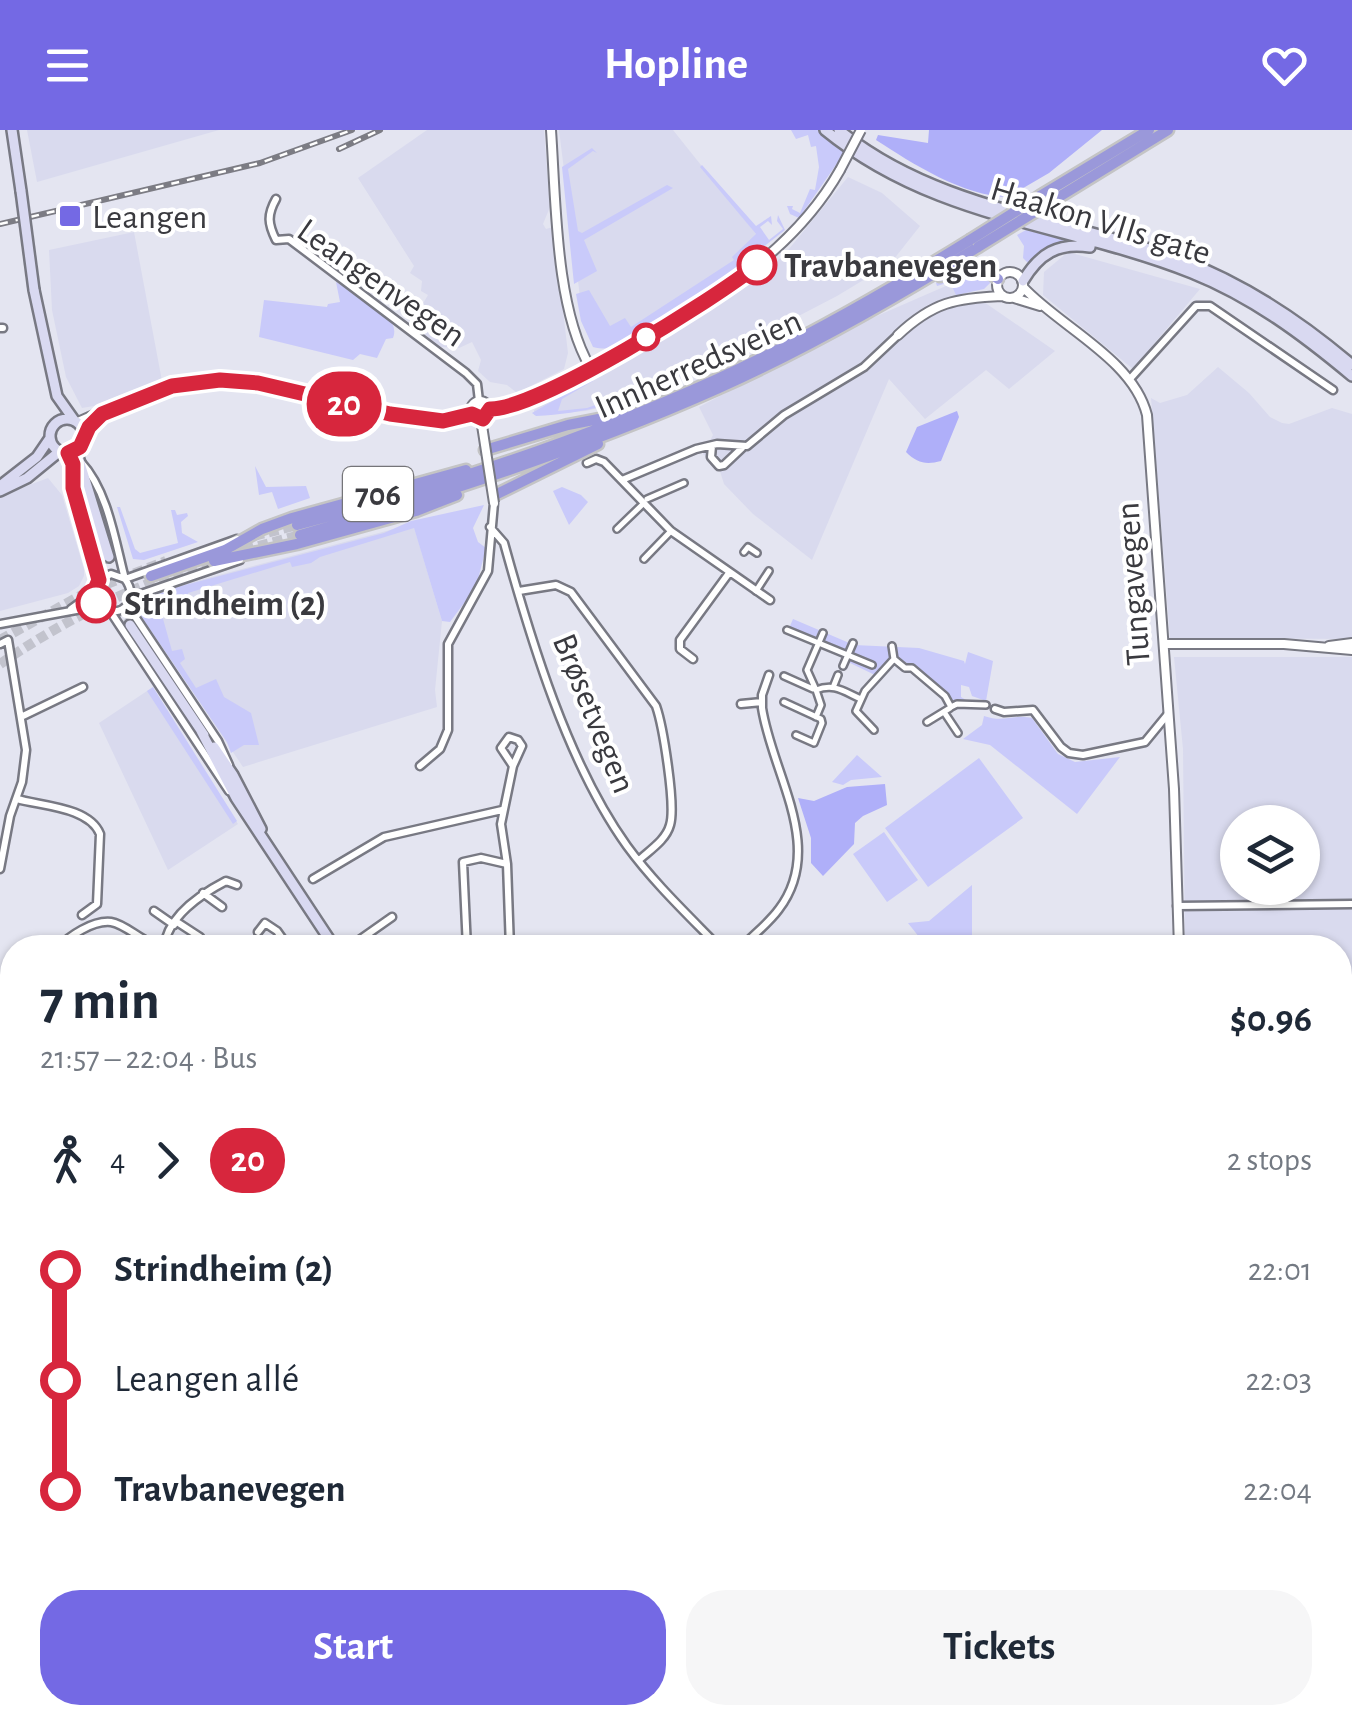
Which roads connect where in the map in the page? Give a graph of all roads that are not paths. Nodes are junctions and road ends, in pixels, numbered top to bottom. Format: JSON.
{"nodes":[{"id":1,"x":12,"y":130,"type":"edge"},
{"id":2,"x":551,"y":130,"type":"edge"},
{"id":3,"x":825,"y":130,"type":"edge"},
{"id":4,"x":839,"y":130,"type":"edge"},
{"id":5,"x":861,"y":130,"type":"edge"},
{"id":6,"x":1148,"y":130,"type":"edge"},
{"id":7,"x":1168,"y":130,"type":"edge"},
{"id":8,"x":276,"y":199,"type":"dead end"},
{"id":9,"x":974,"y":244,"type":"junction"},
{"id":10,"x":1117,"y":249,"type":"junction"},
{"id":11,"x":997,"y":282,"type":"junction"},
{"id":12,"x":1023,"y":284,"type":"junction"},
{"id":13,"x":903,"y":292,"type":"junction"},
{"id":14,"x":982,"y":295,"type":"junction"},
{"id":15,"x":1002,"y":296,"type":"junction"},
{"id":16,"x":1014,"y":298,"type":"junction"},
{"id":17,"x":1040,"y":306,"type":"junction"},
{"id":18,"x":898,"y":335,"type":"joint"},
{"id":19,"x":1352,"y":365,"type":"edge"},
{"id":20,"x":590,"y":367,"type":"junction"},
{"id":21,"x":1352,"y":376,"type":"edge"},
{"id":22,"x":1129,"y":380,"type":"junction"},
{"id":23,"x":1325,"y":385,"type":"junction"},
{"id":24,"x":1334,"y":390,"type":"dead end"},
{"id":25,"x":1320,"y":393,"type":"dead end"},
{"id":26,"x":57,"y":396,"type":"junction"},
{"id":27,"x":480,"y":401,"type":"junction"},
{"id":28,"x":490,"y":409,"type":"junction"},
{"id":29,"x":102,"y":414,"type":"junction"},
{"id":30,"x":476,"y":416,"type":"junction"},
{"id":31,"x":641,"y":416,"type":"junction"},
{"id":32,"x":76,"y":421,"type":"junction"},
{"id":33,"x":56,"y":423,"type":"junction"},
{"id":34,"x":84,"y":435,"type":"junction"},
{"id":35,"x":50,"y":438,"type":"junction"},
{"id":36,"x":713,"y":445,"type":"junction"},
{"id":37,"x":742,"y":448,"type":"junction"},
{"id":38,"x":485,"y":450,"type":"junction"},
{"id":39,"x":68,"y":451,"type":"junction"},
{"id":40,"x":77,"y":463,"type":"junction"},
{"id":41,"x":587,"y":463,"type":"dead end"},
{"id":42,"x":497,"y":471,"type":"junction"},
{"id":43,"x":622,"y":480,"type":"junction"},
{"id":44,"x":684,"y":482,"type":"dead end"},
{"id":45,"x":0,"y":488,"type":"edge"},
{"id":46,"x":495,"y":499,"type":"junction"},
{"id":47,"x":646,"y":501,"type":"junction"},
{"id":48,"x":490,"y":527,"type":"junction"},
{"id":49,"x":262,"y":529,"type":"junction"},
{"id":50,"x":618,"y":529,"type":"dead end"},
{"id":51,"x":298,"y":530,"type":"tunnel mouth"},
{"id":52,"x":671,"y":532,"type":"junction"},
{"id":53,"x":274,"y":549,"type":"junction"},
{"id":54,"x":744,"y":552,"type":"dead end"},
{"id":55,"x":758,"y":553,"type":"dead end"},
{"id":56,"x":104,"y":558,"type":"dead end"},
{"id":57,"x":644,"y":558,"type":"dead end"},
{"id":58,"x":769,"y":571,"type":"dead end"},
{"id":59,"x":728,"y":573,"type":"junction"},
{"id":60,"x":126,"y":579,"type":"junction"},
{"id":61,"x":99,"y":580,"type":"junction"},
{"id":62,"x":519,"y":590,"type":"junction"},
{"id":63,"x":756,"y":591,"type":"junction"},
{"id":64,"x":93,"y":594,"type":"junction"},
{"id":65,"x":132,"y":596,"type":"junction"},
{"id":66,"x":770,"y":600,"type":"dead end"},
{"id":67,"x":98,"y":606,"type":"junction"},
{"id":68,"x":128,"y":606,"type":"junction"},
{"id":69,"x":71,"y":608,"type":"junction"},
{"id":70,"x":112,"y":613,"type":"junction"},
{"id":71,"x":0,"y":624,"type":"edge"},
{"id":72,"x":130,"y":625,"type":"tunnel mouth"},
{"id":73,"x":786,"y":630,"type":"dead end"},
{"id":74,"x":824,"y":632,"type":"dead end"},
{"id":75,"x":820,"y":641,"type":"junction"},
{"id":76,"x":4,"y":642,"type":"edge"},
{"id":77,"x":853,"y":644,"type":"dead end"},
{"id":78,"x":1164,"y":644,"type":"junction"},
{"id":79,"x":892,"y":646,"type":"dead end"},
{"id":80,"x":1352,"y":646,"type":"edge"},
{"id":81,"x":848,"y":654,"type":"junction"},
{"id":82,"x":693,"y":659,"type":"dead end"},
{"id":83,"x":894,"y":659,"type":"junction"},
{"id":84,"x":872,"y":665,"type":"dead end"},
{"id":85,"x":842,"y":666,"type":"dead end"},
{"id":86,"x":769,"y":674,"type":"dead end"},
{"id":87,"x":838,"y":674,"type":"dead end"},
{"id":88,"x":784,"y":676,"type":"dead end"},
{"id":89,"x":834,"y":684,"type":"junction"},
{"id":90,"x":83,"y":687,"type":"dead end"},
{"id":91,"x":816,"y":690,"type":"junction"},
{"id":92,"x":861,"y":699,"type":"junction"},
{"id":93,"x":762,"y":702,"type":"junction"},
{"id":94,"x":784,"y":702,"type":"dead end"},
{"id":95,"x":741,"y":704,"type":"dead end"},
{"id":96,"x":986,"y":705,"type":"dead end"},
{"id":97,"x":948,"y":709,"type":"junction"},
{"id":98,"x":995,"y":709,"type":"dead end"},
{"id":99,"x":1168,"y":713,"type":"junction"},
{"id":100,"x":22,"y":716,"type":"junction"},
{"id":101,"x":816,"y":717,"type":"junction"},
{"id":102,"x":927,"y":722,"type":"dead end"},
{"id":103,"x":874,"y":730,"type":"dead end"},
{"id":104,"x":201,"y":732,"type":"junction"},
{"id":105,"x":958,"y":733,"type":"dead end"},
{"id":106,"x":796,"y":735,"type":"dead end"},
{"id":107,"x":420,"y":766,"type":"dead end"},
{"id":108,"x":513,"y":766,"type":"dead end"},
{"id":109,"x":233,"y":775,"type":"junction"},
{"id":110,"x":236,"y":798,"type":"junction"},
{"id":111,"x":17,"y":799,"type":"junction"},
{"id":112,"x":502,"y":810,"type":"junction"},
{"id":113,"x":262,"y":837,"type":"junction"},
{"id":114,"x":639,"y":860,"type":"junction"},
{"id":115,"x":507,"y":864,"type":"junction"},
{"id":116,"x":0,"y":868,"type":"edge"},
{"id":117,"x":313,"y":879,"type":"dead end"},
{"id":118,"x":237,"y":885,"type":"dead end"},
{"id":119,"x":203,"y":893,"type":"junction"},
{"id":120,"x":1352,"y":904,"type":"edge"},
{"id":121,"x":1178,"y":906,"type":"junction"},
{"id":122,"x":222,"y":907,"type":"dead end"},
{"id":123,"x":154,"y":911,"type":"dead end"},
{"id":124,"x":82,"y":915,"type":"dead end"},
{"id":125,"x":392,"y":917,"type":"dead end"},
{"id":126,"x":176,"y":924,"type":"junction"},
{"id":127,"x":258,"y":932,"type":"dead end"},
{"id":128,"x":75,"y":935,"type":"edge"},
{"id":129,"x":136,"y":935,"type":"edge"},
{"id":130,"x":168,"y":935,"type":"edge"},
{"id":131,"x":196,"y":935,"type":"edge"},
{"id":132,"x":279,"y":935,"type":"edge"},
{"id":133,"x":326,"y":935,"type":"edge"},
{"id":134,"x":366,"y":935,"type":"edge"},
{"id":135,"x":466,"y":935,"type":"edge"},
{"id":136,"x":510,"y":935,"type":"edge"},
{"id":137,"x":708,"y":935,"type":"edge"},
{"id":138,"x":754,"y":935,"type":"edge"},
{"id":139,"x":1178,"y":935,"type":"edge"}],
"edges":[{"from":1,"to":26,"type":"main road","bridge":true},
{"from":2,"to":20,"type":"street"},
{"from":3,"to":10,"type":"main road","name":"Haakon VIIs gate"},
{"from":4,"to":19,"type":"main road","name":"Haakon VIIs gate"},
{"from":5,"to":20,"type":"street","bridge":true},
{"from":6,"to":9,"type":"highway","name":"Innherredsveien","number":"706","bridge":true},
{"from":7,"to":9,"type":"highway","name":"Innherredsveien","number":"706","bridge":true},
{"from":8,"to":27,"type":"street","name":"Leangenvegen"},
{"from":9,"to":13,"type":"highway","name":"Innherredsveien","number":"706"},
{"from":9,"to":31,"type":"highway","name":"Innherredsveien","number":"706"},
{"from":10,"to":12,"type":"main road"},
{"from":10,"to":21,"type":"main road","name":"Haakon VIIs gate"},
{"from":11,"to":12,"type":"street"},
{"from":11,"to":13,"type":"highway","number":"706"},
{"from":11,"to":14,"type":"street"},
{"from":11,"to":15,"type":"street"},
{"from":12,"to":16,"type":"street"},
{"from":12,"to":17,"type":"street","name":"Tungavegen"},
{"from":13,"to":31,"type":"highway","name":"Innherredsveien","number":"706"},
{"from":14,"to":15,"type":"street"},
{"from":14,"to":18,"type":"street"},
{"from":15,"to":16,"type":"street","name":"Tungavegen"},
{"from":16,"to":17,"type":"street","name":"Tungavegen"},
{"from":17,"to":22,"type":"street","name":"Tungavegen"},
{"from":18,"to":37,"type":"street"},
{"from":20,"to":28,"type":"street"},
{"from":22,"to":23,"type":"street"},
{"from":22,"to":78,"type":"street","name":"Tungavegen"},
{"from":23,"to":24,"type":"street"},
{"from":23,"to":25,"type":"street"},
{"from":26,"to":32,"type":"main road"},
{"from":26,"to":33,"type":"main road"},
{"from":27,"to":28,"type":"street"},
{"from":27,"to":30,"type":"street"},
{"from":28,"to":30,"type":"street"},
{"from":29,"to":30,"type":"street"},
{"from":29,"to":32,"type":"street"},
{"from":29,"to":34,"type":"street"},
{"from":30,"to":38,"type":"street","bridge":true},
{"from":31,"to":38,"type":"highway","number":"706"},
{"from":31,"to":42,"type":"highway","name":"Innherredsveien","number":"706"},
{"from":31,"to":46,"type":"highway","number":"706"},
{"from":32,"to":33,"type":"main road"},
{"from":32,"to":34,"type":"main road"},
{"from":33,"to":35,"type":"main road"},
{"from":34,"to":39,"type":"main road"},
{"from":35,"to":39,"type":"main road"},
{"from":35,"to":45,"type":"main road"},
{"from":36,"to":37,"type":"street"},
{"from":36,"to":37,"type":"street"},
{"from":36,"to":43,"type":"street"},
{"from":38,"to":46,"type":"street","bridge":true},
{"from":39,"to":40,"type":"main road"},
{"from":39,"to":45,"type":"main road"},
{"from":40,"to":56,"type":"main road"},
{"from":40,"to":60,"type":"street"},
{"from":40,"to":61,"type":"street"},
{"from":41,"to":43,"type":"street"},
{"from":42,"to":49,"type":"highway","number":"706"},
{"from":42,"to":51,"type":"highway","number":"706"},
{"from":42,"to":53,"type":"highway","number":"706"},
{"from":43,"to":47,"type":"street"},
{"from":44,"to":47,"type":"street"},
{"from":46,"to":48,"type":"street"},
{"from":47,"to":50,"type":"street"},
{"from":47,"to":52,"type":"street"},
{"from":48,"to":62,"type":"street","name":"Brøsetvegen"},
{"from":48,"to":107,"type":"street"},
{"from":49,"to":53,"type":"highway","number":"706"},
{"from":49,"to":60,"type":"street","number":"706"},
{"from":52,"to":57,"type":"street"},
{"from":52,"to":59,"type":"street"},
{"from":53,"to":65,"type":"street","number":"706"},
{"from":54,"to":55,"type":"street"},
{"from":58,"to":63,"type":"street"},
{"from":59,"to":63,"type":"street"},
{"from":59,"to":82,"type":"street"},
{"from":60,"to":61,"type":"street"},
{"from":60,"to":65,"type":"street"},
{"from":61,"to":64,"type":"street"},
{"from":62,"to":114,"type":"street","name":"Brøsetvegen"},
{"from":62,"to":114,"type":"street"},
{"from":63,"to":66,"type":"street"},
{"from":64,"to":67,"type":"street"},
{"from":64,"to":69,"type":"street"},
{"from":65,"to":68,"type":"street"},
{"from":67,"to":69,"type":"street"},
{"from":67,"to":70,"type":"street"},
{"from":68,"to":70,"type":"street"},
{"from":68,"to":109,"type":"street"},
{"from":69,"to":71,"type":"street"},
{"from":70,"to":110,"type":"street"},
{"from":72,"to":104,"type":"main road"},
{"from":73,"to":75,"type":"street"},
{"from":74,"to":75,"type":"street"},
{"from":75,"to":81,"type":"street"},
{"from":75,"to":91,"type":"street"},
{"from":76,"to":100,"type":"street"},
{"from":77,"to":81,"type":"street"},
{"from":78,"to":80,"type":"street"},
{"from":78,"to":99,"type":"street","name":"Tungavegen"},
{"from":79,"to":83,"type":"street"},
{"from":81,"to":84,"type":"street"},
{"from":81,"to":85,"type":"street"},
{"from":83,"to":92,"type":"street"},
{"from":83,"to":97,"type":"street"},
{"from":86,"to":93,"type":"street"},
{"from":87,"to":89,"type":"street"},
{"from":88,"to":91,"type":"street"},
{"from":89,"to":91,"type":"street"},
{"from":89,"to":92,"type":"street"},
{"from":90,"to":100,"type":"street"},
{"from":91,"to":101,"type":"street"},
{"from":92,"to":103,"type":"street"},
{"from":93,"to":95,"type":"street"},
{"from":93,"to":138,"type":"street"},
{"from":94,"to":101,"type":"street"},
{"from":96,"to":97,"type":"street"},
{"from":97,"to":102,"type":"street"},
{"from":97,"to":105,"type":"street"},
{"from":98,"to":99,"type":"street"},
{"from":99,"to":121,"type":"street","name":"Tungavegen"},
{"from":100,"to":111,"type":"street"},
{"from":101,"to":106,"type":"street"},
{"from":104,"to":109,"type":"main road"},
{"from":104,"to":110,"type":"main road"},
{"from":108,"to":112,"type":"street"},
{"from":109,"to":113,"type":"main road"},
{"from":110,"to":113,"type":"main road"},
{"from":111,"to":116,"type":"street"},
{"from":111,"to":124,"type":"street"},
{"from":112,"to":115,"type":"street"},
{"from":112,"to":117,"type":"street"},
{"from":113,"to":133,"type":"main road"},
{"from":114,"to":137,"type":"street","name":"Brøsetvegen"},
{"from":115,"to":135,"type":"street"},
{"from":115,"to":136,"type":"street"},
{"from":118,"to":119,"type":"street"},
{"from":119,"to":122,"type":"street"},
{"from":119,"to":126,"type":"street"},
{"from":120,"to":121,"type":"street"},
{"from":121,"to":139,"type":"street","name":"Tungavegen"},
{"from":123,"to":126,"type":"street"},
{"from":125,"to":134,"type":"street"},
{"from":126,"to":130,"type":"street"},
{"from":126,"to":131,"type":"street"},
{"from":127,"to":132,"type":"street"},
{"from":128,"to":129,"type":"street"}]}
